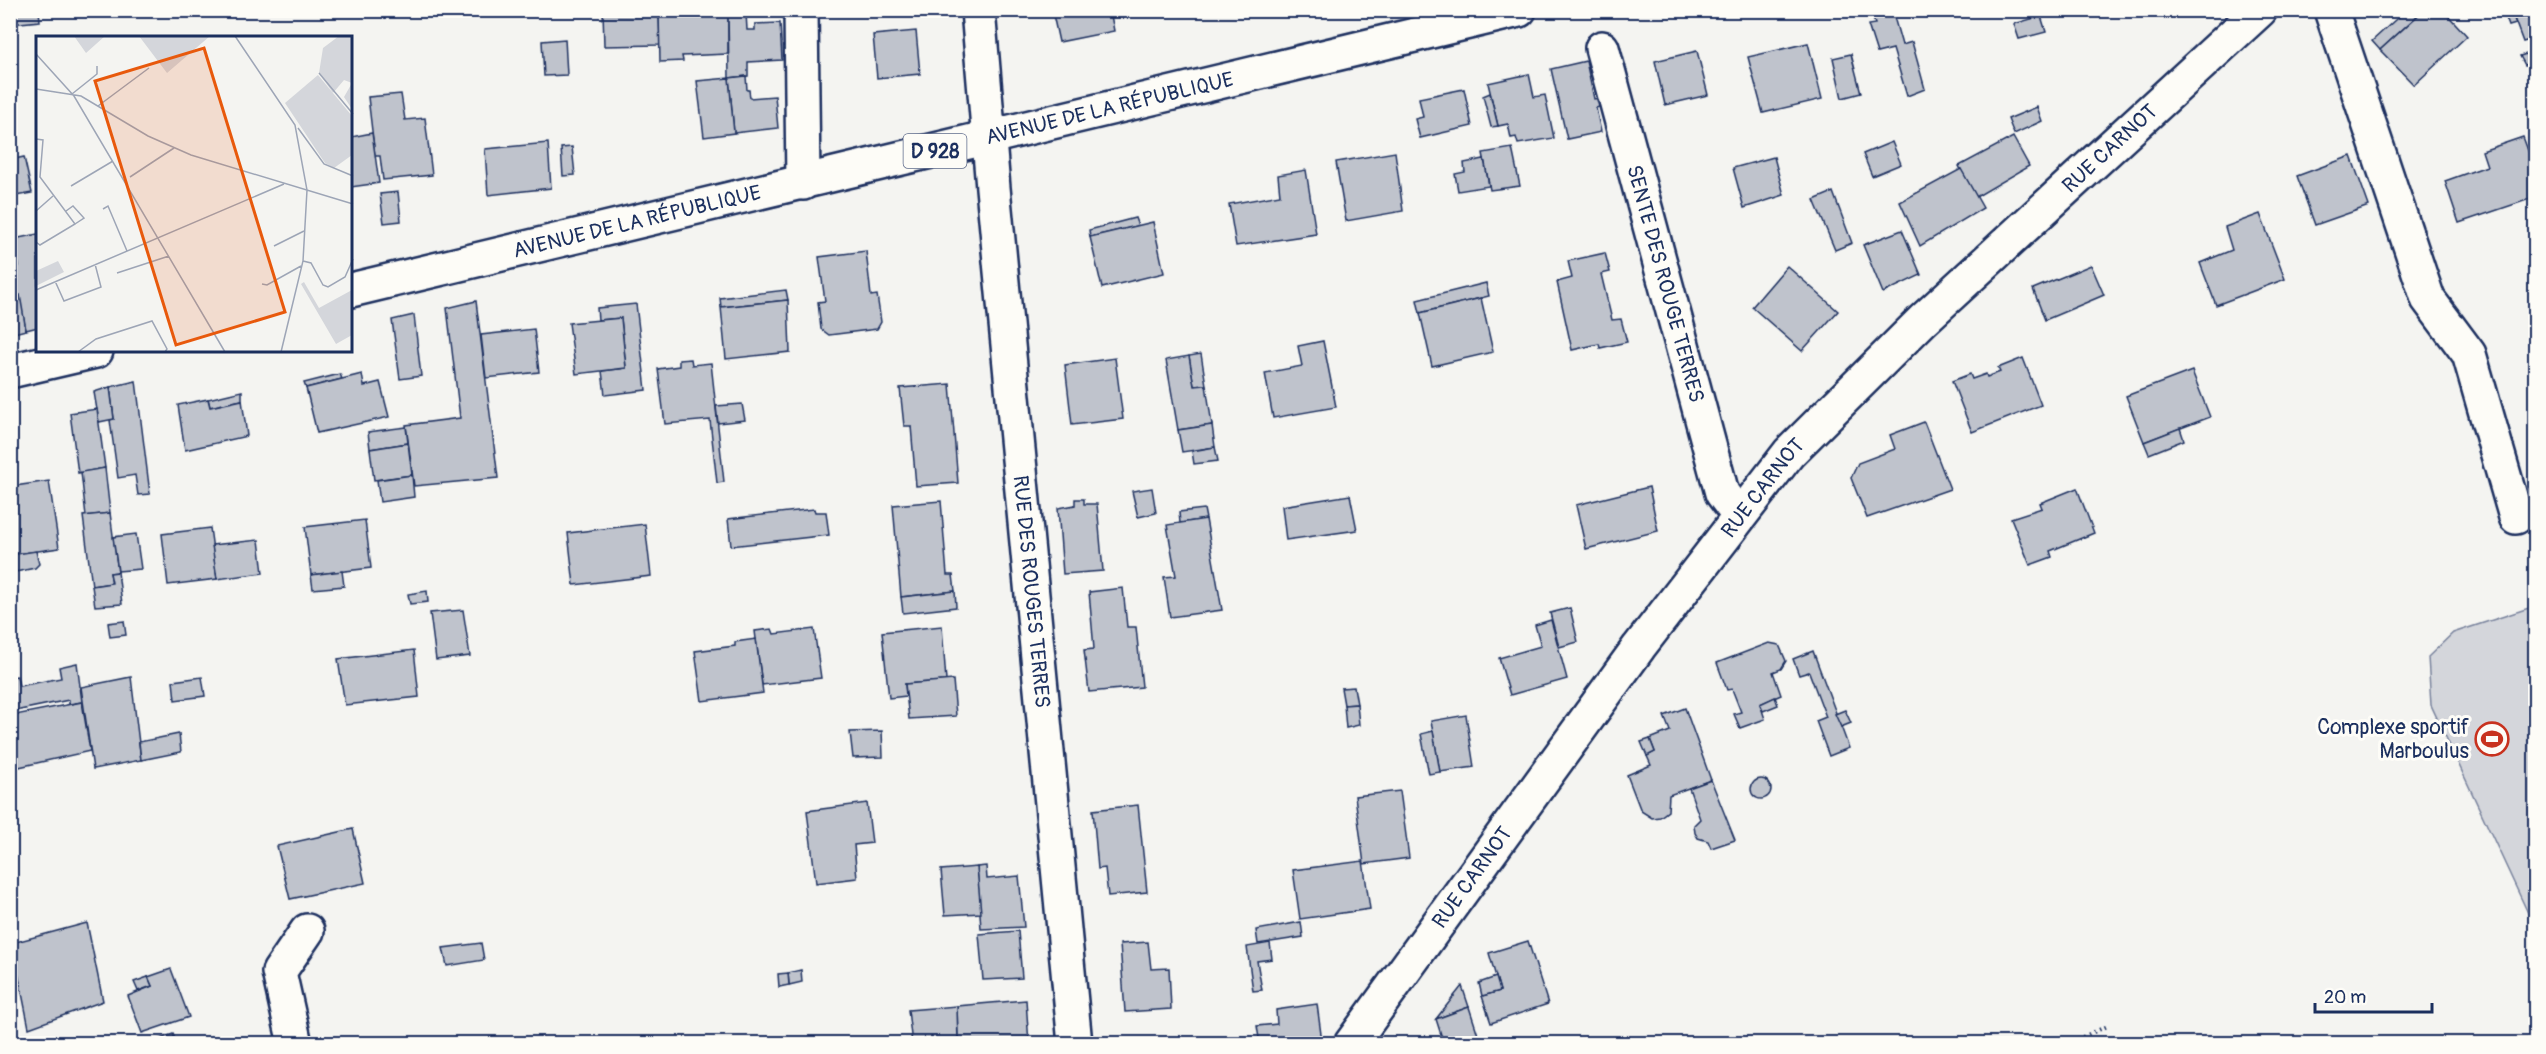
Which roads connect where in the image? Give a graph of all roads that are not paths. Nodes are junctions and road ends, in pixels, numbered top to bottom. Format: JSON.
{"nodes":[{"id":1,"x":801,"y":10,"type":"edge"},
{"id":2,"x":978,"y":10,"type":"edge"},
{"id":3,"x":1519,"y":10,"type":"edge"},
{"id":4,"x":2260,"y":10,"type":"edge"},
{"id":5,"x":2331,"y":10,"type":"edge"},
{"id":6,"x":1602,"y":48,"type":"dead end"},
{"id":7,"x":989,"y":138,"type":"junction"},
{"id":8,"x":803,"y":183,"type":"junction"},
{"id":9,"x":352,"y":290,"type":"edge"},
{"id":10,"x":92,"y":352,"type":"edge"},
{"id":11,"x":10,"y":371,"type":"edge"},
{"id":12,"x":1739,"y":516,"type":"junction"},
{"id":13,"x":2516,"y":517,"type":"dead end"},
{"id":14,"x":307,"y":932,"type":"dead end"},
{"id":15,"x":295,"y":1044,"type":"edge"},
{"id":16,"x":1075,"y":1044,"type":"edge"},
{"id":17,"x":1352,"y":1044,"type":"edge"}],
"edges":[{"from":1,"to":8,"type":"street"},
{"from":2,"to":7,"type":"street","name":"RUE DES ROUGES TERRES"},
{"from":3,"to":7,"type":"street","name":"AVENUE DE LA RÉPUBLIQUE","number":"D 928"},
{"from":4,"to":12,"type":"street","name":"RUE CARNOT"},
{"from":5,"to":13,"type":"street"},
{"from":6,"to":12,"type":"street","name":"SENTE DES ROUGE TERRES"},
{"from":7,"to":8,"type":"street","name":"AVENUE DE LA RÉPUBLIQUE","number":"D 928"},
{"from":7,"to":16,"type":"street","name":"RUE DES ROUGES TERRES"},
{"from":8,"to":9,"type":"street","name":"AVENUE DE LA RÉPUBLIQUE","number":"D 928"},
{"from":10,"to":11,"type":"street"},
{"from":12,"to":17,"type":"street","name":"RUE CARNOT"},
{"from":14,"to":15,"type":"street"}]}
